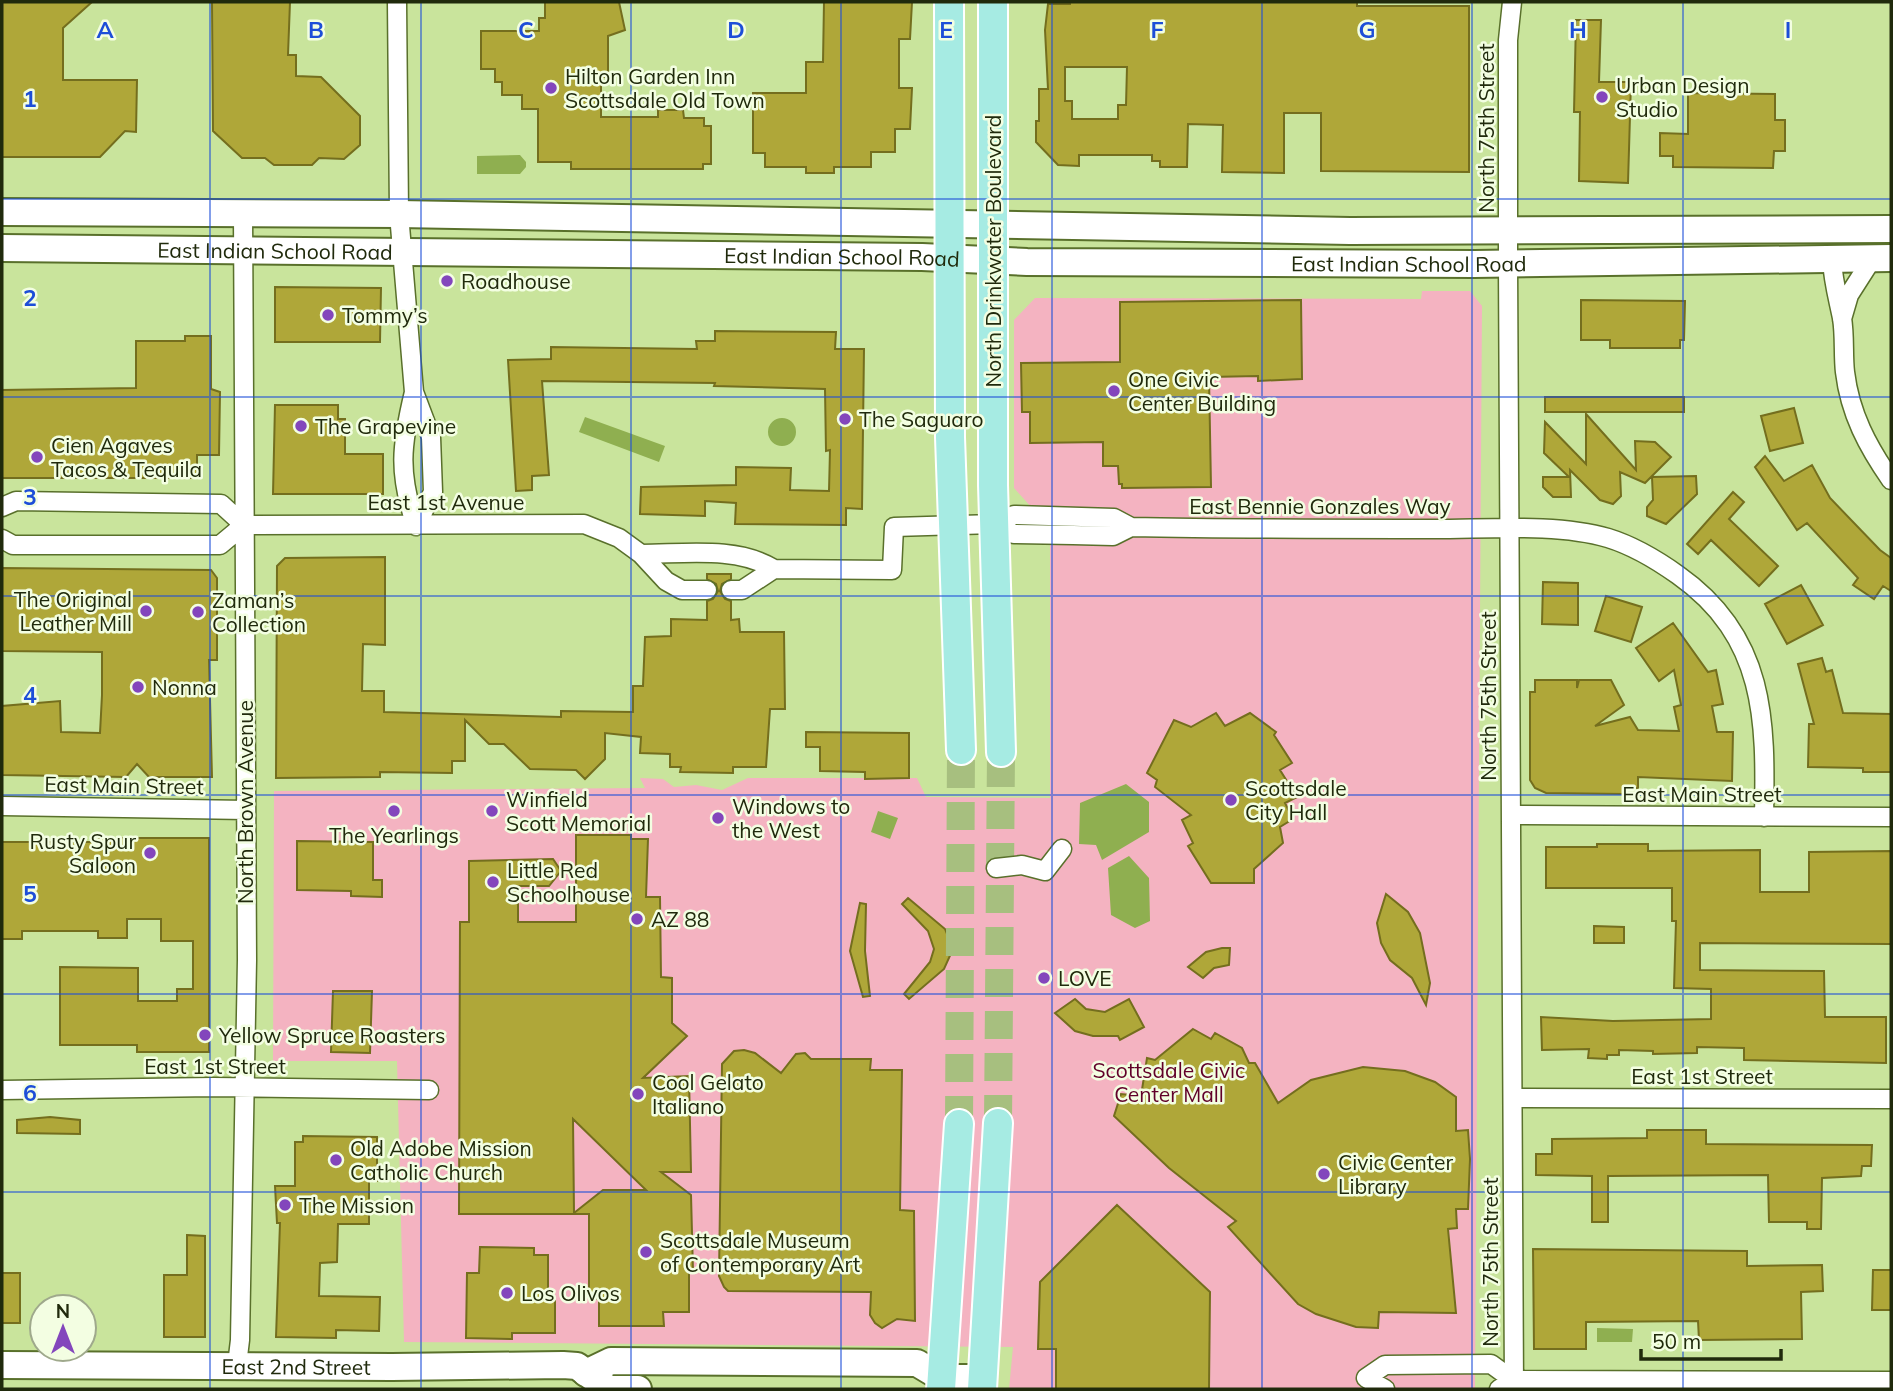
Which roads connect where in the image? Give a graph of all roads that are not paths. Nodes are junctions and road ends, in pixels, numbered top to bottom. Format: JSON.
{"nodes":[{"id":1,"x":397,"y":2,"type":"edge"},
{"id":2,"x":950,"y":2,"type":"edge"},
{"id":3,"x":993,"y":2,"type":"edge"},
{"id":4,"x":1513,"y":2,"type":"edge"},
{"id":5,"x":2,"y":212,"type":"edge"},
{"id":6,"x":243,"y":214,"type":"junction"},
{"id":7,"x":399,"y":214,"type":"junction"},
{"id":8,"x":950,"y":225,"type":"junction"},
{"id":9,"x":995,"y":226,"type":"junction"},
{"id":10,"x":1891,"y":229,"type":"edge"},
{"id":11,"x":1508,"y":232,"type":"junction"},
{"id":12,"x":2,"y":248,"type":"edge"},
{"id":13,"x":242,"y":251,"type":"junction"},
{"id":14,"x":405,"y":253,"type":"junction"},
{"id":15,"x":1881,"y":258,"type":"edge"},
{"id":16,"x":950,"y":259,"type":"junction"},
{"id":17,"x":1832,"y":260,"type":"junction"},
{"id":18,"x":995,"y":261,"type":"junction"},
{"id":19,"x":1508,"y":264,"type":"junction"},
{"id":20,"x":1842,"y":319,"type":"junction"},
{"id":21,"x":414,"y":392,"type":"junction"},
{"id":22,"x":1891,"y":480,"type":"edge"},
{"id":23,"x":2,"y":507,"type":"edge"},
{"id":24,"x":993,"y":524,"type":"junction"},
{"id":25,"x":244,"y":525,"type":"junction"},
{"id":26,"x":416,"y":526,"type":"junction"},
{"id":27,"x":952,"y":527,"type":"junction"},
{"id":28,"x":1509,"y":530,"type":"junction"},
{"id":29,"x":2,"y":539,"type":"edge"},
{"id":30,"x":641,"y":554,"type":"junction"},
{"id":31,"x":774,"y":569,"type":"junction"},
{"id":32,"x":707,"y":590,"type":"dead end"},
{"id":33,"x":731,"y":590,"type":"dead end"},
{"id":34,"x":961,"y":750,"type":"tunnel mouth"},
{"id":35,"x":1001,"y":752,"type":"tunnel mouth"},
{"id":36,"x":2,"y":806,"type":"edge"},
{"id":37,"x":246,"y":810,"type":"junction"},
{"id":38,"x":1512,"y":815,"type":"junction"},
{"id":39,"x":1764,"y":817,"type":"junction"},
{"id":40,"x":1891,"y":817,"type":"edge"},
{"id":41,"x":1062,"y":849,"type":"dead end"},
{"id":42,"x":996,"y":868,"type":"dead end"},
{"id":43,"x":245,"y":1087,"type":"junction"},
{"id":44,"x":2,"y":1090,"type":"edge"},
{"id":45,"x":429,"y":1090,"type":"dead end"},
{"id":46,"x":1513,"y":1098,"type":"junction"},
{"id":47,"x":1891,"y":1099,"type":"edge"},
{"id":48,"x":998,"y":1123,"type":"tunnel mouth"},
{"id":49,"x":959,"y":1124,"type":"tunnel mouth"},
{"id":50,"x":2,"y":1365,"type":"edge"},
{"id":51,"x":236,"y":1377,"type":"edge"},
{"id":52,"x":587,"y":1381,"type":"edge"},
{"id":53,"x":1891,"y":1381,"type":"edge"},
{"id":54,"x":982,"y":1384,"type":"edge"},
{"id":55,"x":936,"y":1385,"type":"edge"},
{"id":56,"x":1509,"y":1386,"type":"edge"},
{"id":57,"x":638,"y":1389,"type":"edge"},
{"id":58,"x":1385,"y":1389,"type":"edge"}],
"edges":[{"from":1,"to":7,"type":"street"},
{"from":2,"to":8,"type":"main road","name":"North Drinkwater Boulevard"},
{"from":3,"to":9,"type":"main road","name":"North Drinkwater Boulevard"},
{"from":4,"to":11,"type":"street","name":"North 75th Street"},
{"from":5,"to":6,"type":"main road","name":"East Indian School Road"},
{"from":6,"to":7,"type":"main road","name":"East Indian School Road"},
{"from":6,"to":13,"type":"street","name":"North Brown Avenue"},
{"from":7,"to":8,"type":"main road","name":"East Indian School Road"},
{"from":7,"to":14,"type":"street"},
{"from":8,"to":9,"type":"main road","name":"East Indian School Road"},
{"from":8,"to":16,"type":"main road","name":"North Drinkwater Boulevard"},
{"from":9,"to":11,"type":"main road","name":"East Indian School Road"},
{"from":9,"to":18,"type":"main road","name":"North Drinkwater Boulevard"},
{"from":10,"to":11,"type":"main road","name":"East Indian School Road"},
{"from":11,"to":19,"type":"street","name":"North 75th Street"},
{"from":12,"to":13,"type":"main road","name":"East Indian School Road"},
{"from":13,"to":14,"type":"main road","name":"East Indian School Road"},
{"from":13,"to":25,"type":"street","name":"North Brown Avenue"},
{"from":14,"to":16,"type":"main road","name":"East Indian School Road"},
{"from":14,"to":21,"type":"street"},
{"from":15,"to":17,"type":"main road","name":"East Indian School Road"},
{"from":15,"to":20,"type":"street"},
{"from":16,"to":18,"type":"main road","name":"East Indian School Road"},
{"from":16,"to":27,"type":"main road","name":"North Drinkwater Boulevard"},
{"from":17,"to":19,"type":"main road","name":"East Indian School Road"},
{"from":17,"to":20,"type":"street"},
{"from":18,"to":19,"type":"main road","name":"East Indian School Road"},
{"from":18,"to":24,"type":"main road","name":"North Drinkwater Boulevard"},
{"from":19,"to":28,"type":"street","name":"North 75th Street"},
{"from":20,"to":22,"type":"street"},
{"from":21,"to":26,"type":"street"},
{"from":21,"to":26,"type":"street"},
{"from":23,"to":25,"type":"street"},
{"from":24,"to":27,"type":"street"},
{"from":24,"to":28,"type":"street","name":"East Bennie Gonzales Way"},
{"from":24,"to":35,"type":"main road","name":"North Drinkwater Boulevard"},
{"from":25,"to":26,"type":"street","name":"East 1st Avenue"},
{"from":25,"to":29,"type":"street"},
{"from":25,"to":37,"type":"street","name":"North Brown Avenue"},
{"from":26,"to":30,"type":"street","name":"East 1st Avenue"},
{"from":27,"to":31,"type":"street"},
{"from":27,"to":34,"type":"main road","name":"North Drinkwater Boulevard"},
{"from":28,"to":38,"type":"street","name":"North 75th Street"},
{"from":28,"to":39,"type":"street","name":"East Bennie Gonzales Way"},
{"from":30,"to":31,"type":"street"},
{"from":30,"to":32,"type":"street","name":"East 1st Avenue"},
{"from":31,"to":33,"type":"street"},
{"from":36,"to":37,"type":"street","name":"East Main Street"},
{"from":37,"to":43,"type":"street","name":"North Brown Avenue"},
{"from":38,"to":39,"type":"street","name":"East Main Street"},
{"from":38,"to":46,"type":"street","name":"North 75th Street"},
{"from":39,"to":40,"type":"street","name":"East Main Street"},
{"from":41,"to":42,"type":"street"},
{"from":43,"to":44,"type":"street","name":"East 1st Street"},
{"from":43,"to":45,"type":"street","name":"East 1st Street"},
{"from":43,"to":51,"type":"street","name":"North Brown Avenue"},
{"from":46,"to":47,"type":"street","name":"East 1st Street"},
{"from":46,"to":56,"type":"street","name":"North 75th Street"},
{"from":48,"to":54,"type":"main road"},
{"from":49,"to":55,"type":"main road"},
{"from":50,"to":51,"type":"main road","name":"East 2nd Street"},
{"from":51,"to":52,"type":"main road","name":"East 2nd Street"},
{"from":52,"to":55,"type":"main road"},
{"from":52,"to":57,"type":"main road","name":"East 2nd Street"},
{"from":53,"to":56,"type":"street"},
{"from":54,"to":55,"type":"main road"},
{"from":56,"to":58,"type":"street"}]}
